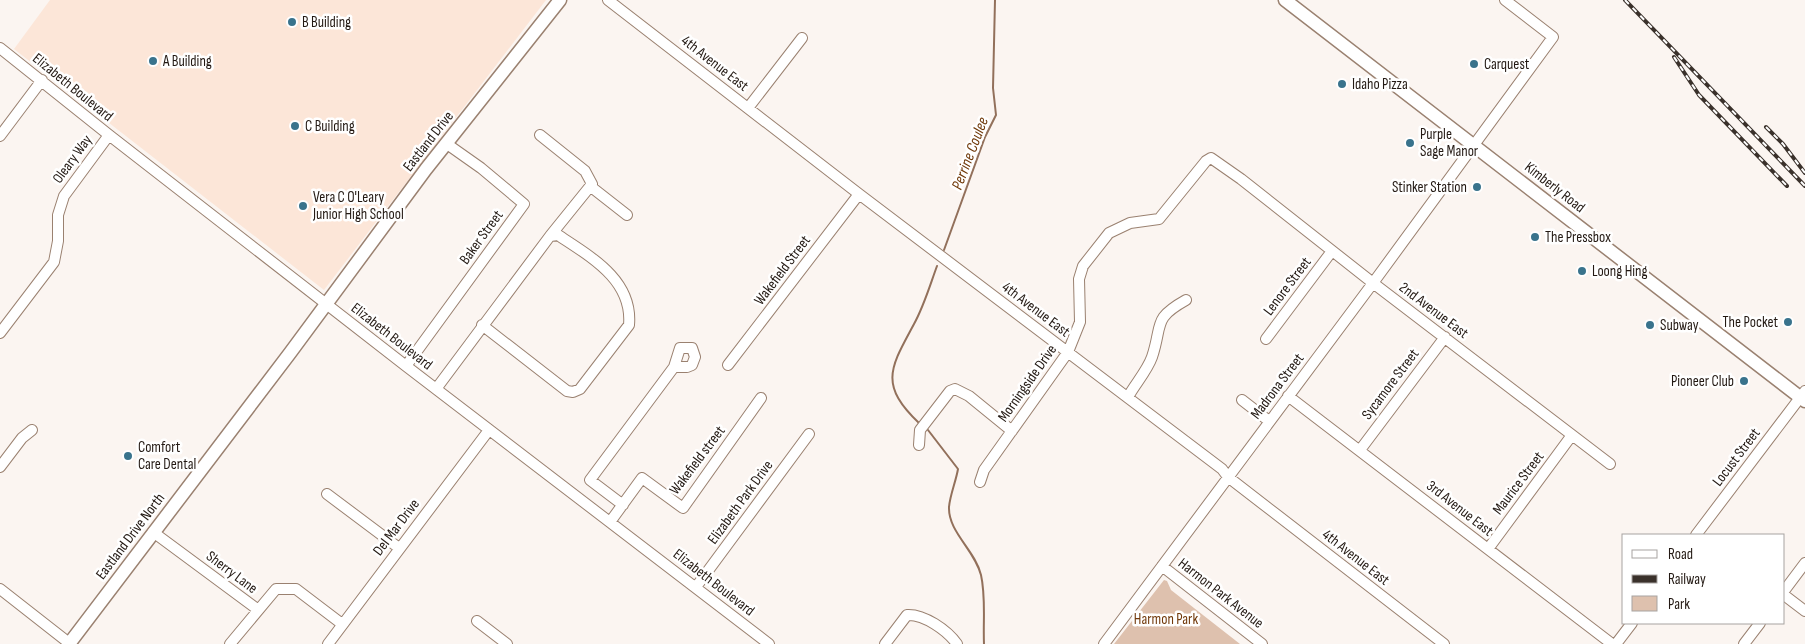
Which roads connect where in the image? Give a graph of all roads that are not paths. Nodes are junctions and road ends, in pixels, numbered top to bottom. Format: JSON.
{"nodes":[{"id":1,"x":560,"y":0,"type":"edge"},
{"id":2,"x":608,"y":0,"type":"edge"},
{"id":3,"x":1285,"y":0,"type":"edge"},
{"id":4,"x":1505,"y":0,"type":"edge"},
{"id":5,"x":802,"y":38,"type":"dead end"},
{"id":6,"x":0,"y":48,"type":"edge"},
{"id":7,"x":42,"y":80,"type":"junction"},
{"id":8,"x":748,"y":108,"type":"junction"},
{"id":9,"x":109,"y":135,"type":"junction"},
{"id":10,"x":540,"y":135,"type":"dead end"},
{"id":11,"x":0,"y":136,"type":"edge"},
{"id":12,"x":447,"y":144,"type":"junction"},
{"id":13,"x":1474,"y":146,"type":"junction"},
{"id":14,"x":1241,"y":178,"type":"joint"},
{"id":15,"x":590,"y":186,"type":"junction"},
{"id":16,"x":859,"y":194,"type":"junction"},
{"id":17,"x":627,"y":215,"type":"dead end"},
{"id":18,"x":550,"y":236,"type":"junction"},
{"id":19,"x":1332,"y":251,"type":"junction"},
{"id":20,"x":1373,"y":283,"type":"junction"},
{"id":21,"x":1186,"y":300,"type":"dead end"},
{"id":22,"x":327,"y":305,"type":"junction"},
{"id":23,"x":482,"y":326,"type":"junction"},
{"id":24,"x":0,"y":333,"type":"edge"},
{"id":25,"x":1444,"y":337,"type":"junction"},
{"id":26,"x":1266,"y":339,"type":"dead end"},
{"id":27,"x":1068,"y":352,"type":"junction"},
{"id":28,"x":728,"y":365,"type":"dead end"},
{"id":29,"x":406,"y":366,"type":"junction"},
{"id":30,"x":674,"y":367,"type":"dead end"},
{"id":31,"x":436,"y":389,"type":"junction"},
{"id":32,"x":1288,"y":396,"type":"junction"},
{"id":33,"x":1804,"y":396,"type":"edge"},
{"id":34,"x":1128,"y":397,"type":"junction"},
{"id":35,"x":761,"y":398,"type":"dead end"},
{"id":36,"x":1242,"y":400,"type":"dead end"},
{"id":37,"x":1270,"y":421,"type":"junction"},
{"id":38,"x":32,"y":430,"type":"dead end"},
{"id":39,"x":489,"y":430,"type":"junction"},
{"id":40,"x":1012,"y":431,"type":"junction"},
{"id":41,"x":809,"y":434,"type":"dead end"},
{"id":42,"x":1572,"y":435,"type":"junction"},
{"id":43,"x":919,"y":445,"type":"dead end"},
{"id":44,"x":1360,"y":450,"type":"junction"},
{"id":45,"x":1610,"y":464,"type":"dead end"},
{"id":46,"x":0,"y":467,"type":"edge"},
{"id":47,"x":1228,"y":477,"type":"junction"},
{"id":48,"x":980,"y":482,"type":"dead end"},
{"id":49,"x":327,"y":494,"type":"dead end"},
{"id":50,"x":622,"y":505,"type":"junction"},
{"id":51,"x":610,"y":522,"type":"junction"},
{"id":52,"x":153,"y":532,"type":"junction"},
{"id":53,"x":1700,"y":534,"type":"edge"},
{"id":54,"x":399,"y":548,"type":"junction"},
{"id":55,"x":1488,"y":549,"type":"junction"},
{"id":56,"x":1805,"y":562,"type":"edge"},
{"id":57,"x":1162,"y":566,"type":"junction"},
{"id":58,"x":696,"y":588,"type":"junction"},
{"id":59,"x":0,"y":589,"type":"edge"},
{"id":60,"x":1785,"y":592,"type":"edge"},
{"id":61,"x":1785,"y":594,"type":"edge"},
{"id":62,"x":257,"y":609,"type":"junction"},
{"id":63,"x":1805,"y":611,"type":"edge"},
{"id":64,"x":477,"y":621,"type":"dead end"},
{"id":65,"x":342,"y":624,"type":"junction"},
{"id":66,"x":1631,"y":624,"type":"edge"},
{"id":67,"x":1759,"y":624,"type":"edge"},
{"id":68,"x":331,"y":641,"type":"edge"},
{"id":69,"x":69,"y":644,"type":"edge"},
{"id":70,"x":230,"y":644,"type":"edge"},
{"id":71,"x":342,"y":644,"type":"edge"},
{"id":72,"x":507,"y":644,"type":"edge"},
{"id":73,"x":769,"y":644,"type":"edge"},
{"id":74,"x":885,"y":644,"type":"edge"},
{"id":75,"x":957,"y":644,"type":"edge"},
{"id":76,"x":1104,"y":644,"type":"edge"},
{"id":77,"x":1262,"y":644,"type":"edge"},
{"id":78,"x":1444,"y":644,"type":"edge"},
{"id":79,"x":1612,"y":644,"type":"edge"},
{"id":80,"x":1616,"y":644,"type":"edge"},
{"id":81,"x":1744,"y":644,"type":"edge"}],
"edges":[{"from":1,"to":12,"type":"main road","name":"Eastland Drive"},
{"from":2,"to":8,"type":"street","name":"4th Avenue East"},
{"from":3,"to":13,"type":"main road","name":"Kimberly Road"},
{"from":4,"to":13,"type":"street","name":"Madrona Street"},
{"from":5,"to":8,"type":"street"},
{"from":6,"to":7,"type":"street","name":"Elizabeth Boulevard"},
{"from":7,"to":9,"type":"street","name":"Elizabeth Boulevard"},
{"from":7,"to":11,"type":"street"},
{"from":8,"to":16,"type":"street","name":"4th Avenue East"},
{"from":9,"to":22,"type":"street","name":"Elizabeth Boulevard"},
{"from":9,"to":24,"type":"street","name":"Oleary Way"},
{"from":10,"to":15,"type":"street"},
{"from":12,"to":22,"type":"main road","name":"Eastland Drive"},
{"from":12,"to":29,"type":"street","name":"Baker Street"},
{"from":13,"to":20,"type":"street","name":"Madrona Street"},
{"from":13,"to":33,"type":"main road","name":"Kimberly Road"},
{"from":14,"to":19,"type":"street","name":"2nd Avenue East"},
{"from":14,"to":27,"type":"street","name":"Morningside Drive"},
{"from":15,"to":17,"type":"street"},
{"from":15,"to":18,"type":"street"},
{"from":16,"to":27,"type":"street","name":"4th Avenue East"},
{"from":16,"to":28,"type":"street","name":"Wakefield Street"},
{"from":18,"to":23,"type":"street"},
{"from":18,"to":23,"type":"street"},
{"from":19,"to":20,"type":"street","name":"2nd Avenue East"},
{"from":19,"to":26,"type":"street","name":"Lenore Street"},
{"from":20,"to":25,"type":"street","name":"2nd Avenue East"},
{"from":20,"to":32,"type":"street","name":"Madrona Street"},
{"from":21,"to":34,"type":"street"},
{"from":22,"to":29,"type":"street","name":"Elizabeth Boulevard"},
{"from":22,"to":52,"type":"main road","name":"Eastland Drive North"},
{"from":23,"to":31,"type":"street"},
{"from":25,"to":42,"type":"street","name":"2nd Avenue East"},
{"from":25,"to":44,"type":"street","name":"Sycamore Street"},
{"from":27,"to":34,"type":"street","name":"4th Avenue East"},
{"from":27,"to":40,"type":"street","name":"Morningside Drive"},
{"from":29,"to":31,"type":"street","name":"Elizabeth Boulevard"},
{"from":30,"to":50,"type":"street"},
{"from":31,"to":39,"type":"street","name":"Elizabeth Boulevard"},
{"from":32,"to":37,"type":"street","name":"Madrona Street"},
{"from":32,"to":44,"type":"street","name":"3rd Avenue East"},
{"from":33,"to":53,"type":"street","name":"Locust Street"},
{"from":34,"to":47,"type":"street","name":"4th Avenue East"},
{"from":35,"to":50,"type":"street","name":"Wakefield street"},
{"from":36,"to":37,"type":"street"},
{"from":37,"to":47,"type":"street","name":"Madrona Street"},
{"from":38,"to":46,"type":"street"},
{"from":39,"to":51,"type":"street","name":"Elizabeth Boulevard"},
{"from":39,"to":54,"type":"street","name":"Del Mar Drive"},
{"from":40,"to":43,"type":"street"},
{"from":40,"to":48,"type":"street","name":"Morningside Drive"},
{"from":41,"to":58,"type":"street","name":"Elizabeth Park Drive"},
{"from":42,"to":45,"type":"street","name":"2nd Avenue East"},
{"from":42,"to":55,"type":"street","name":"Maurice Street"},
{"from":44,"to":55,"type":"street","name":"3rd Avenue East"},
{"from":47,"to":57,"type":"street","name":"Madrona Street"},
{"from":47,"to":78,"type":"street","name":"4th Avenue East"},
{"from":49,"to":54,"type":"street"},
{"from":50,"to":51,"type":"street","name":"Wakefield street"},
{"from":51,"to":58,"type":"street","name":"Elizabeth Boulevard"},
{"from":52,"to":62,"type":"street","name":"Sherry Lane"},
{"from":52,"to":69,"type":"main road","name":"Eastland Drive North"},
{"from":54,"to":65,"type":"street","name":"Del Mar Drive"},
{"from":55,"to":79,"type":"street","name":"3rd Avenue East"},
{"from":56,"to":60,"type":"street"},
{"from":57,"to":76,"type":"street","name":"Madrona Street"},
{"from":57,"to":77,"type":"street","name":"Harmon Park Avenue"},
{"from":58,"to":73,"type":"street","name":"Elizabeth Boulevard"},
{"from":59,"to":69,"type":"street"},
{"from":61,"to":63,"type":"street"},
{"from":62,"to":65,"type":"street","name":"Sherry Lane"},
{"from":62,"to":70,"type":"street"},
{"from":64,"to":72,"type":"street"},
{"from":65,"to":68,"type":"street","name":"Del Mar Drive"},
{"from":66,"to":80,"type":"street"},
{"from":67,"to":81,"type":"street"},
{"from":68,"to":71,"type":"street"},
{"from":74,"to":75,"type":"street"}]}
